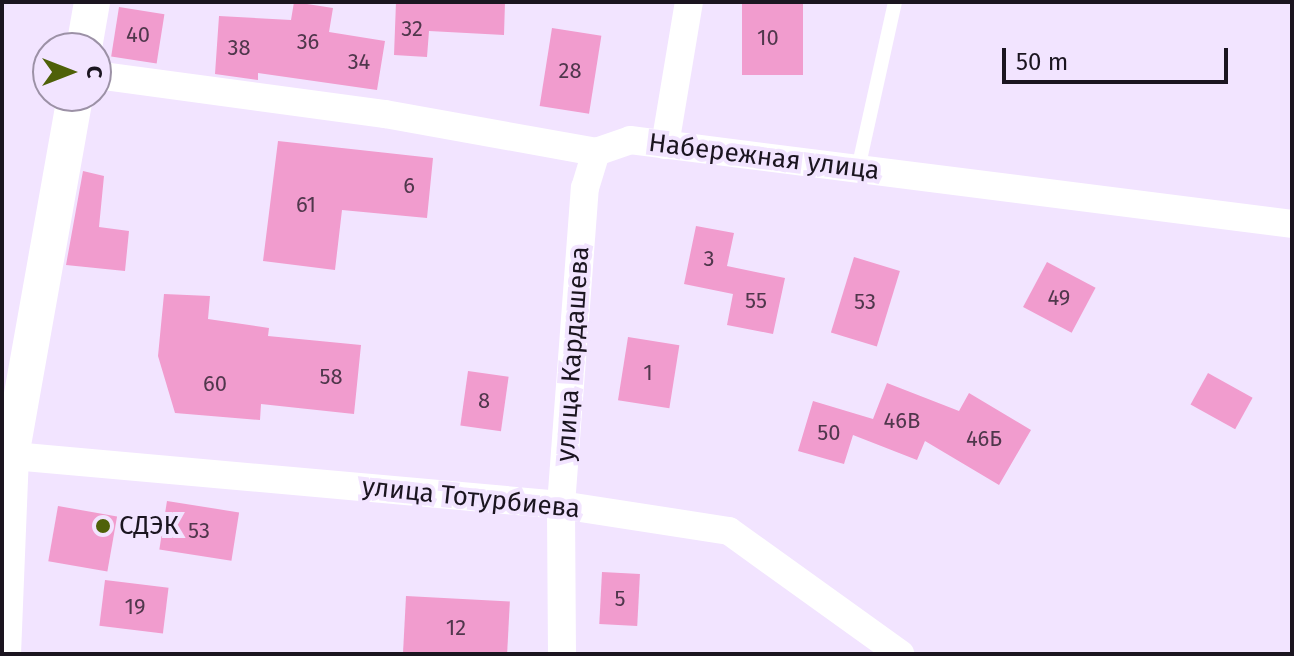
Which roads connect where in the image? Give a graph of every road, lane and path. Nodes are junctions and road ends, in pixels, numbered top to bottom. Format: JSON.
{"nodes":[{"id":1,"x":92,"y":2,"type":"edge"},
{"id":2,"x":689,"y":2,"type":"edge"},
{"id":3,"x":895,"y":2,"type":"edge"},
{"id":4,"x":87,"y":32,"type":"edge"},
{"id":5,"x":112,"y":77,"type":"edge"},
{"id":6,"x":72,"y":112,"type":"edge"},
{"id":7,"x":665,"y":145,"type":"junction"},
{"id":8,"x":596,"y":152,"type":"junction"},
{"id":9,"x":858,"y":169,"type":"junction"},
{"id":10,"x":1292,"y":224,"type":"edge"},
{"id":11,"x":7,"y":455,"type":"edge"},
{"id":12,"x":561,"y":505,"type":"junction"},
{"id":13,"x":3,"y":654,"type":"edge"},
{"id":14,"x":562,"y":654,"type":"edge"},
{"id":15,"x":900,"y":654,"type":"edge"}],
"edges":[{"from":1,"to":4,"type":"street"},
{"from":2,"to":7,"type":"street"},
{"from":3,"to":9,"type":"lane"},
{"from":5,"to":8,"type":"street","name":"Набережная улица"},
{"from":6,"to":11,"type":"street"},
{"from":7,"to":8,"type":"street","name":"Набережная улица"},
{"from":7,"to":9,"type":"street","name":"Набережная улица"},
{"from":8,"to":12,"type":"street","name":"улица Кардашева"},
{"from":9,"to":10,"type":"street","name":"Набережная улица"},
{"from":11,"to":12,"type":"street","name":"улица Тотурбиева"},
{"from":11,"to":13,"type":"street"},
{"from":12,"to":14,"type":"street","name":"улица Кардашева"},
{"from":12,"to":15,"type":"street","name":"улица Тотурбиева"}]}
